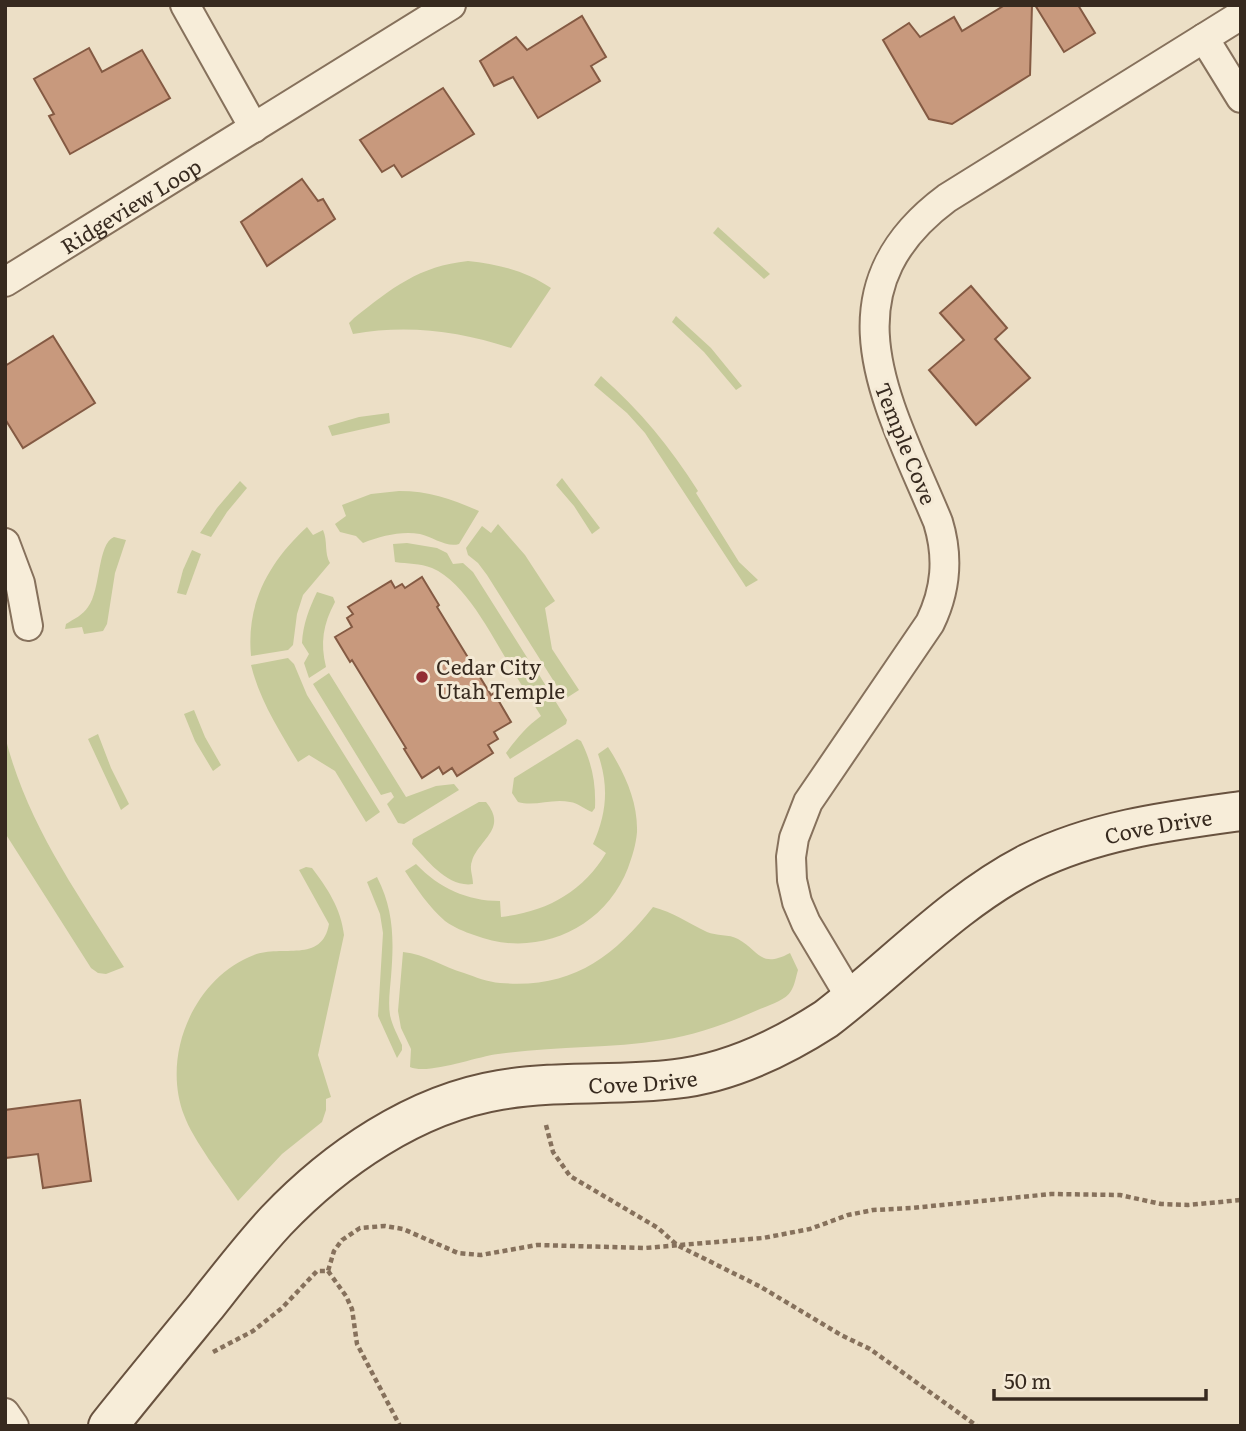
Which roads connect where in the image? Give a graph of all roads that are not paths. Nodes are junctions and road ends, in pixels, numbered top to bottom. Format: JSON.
{"nodes":[{"id":1,"x":185,"y":5,"type":"edge"},
{"id":2,"x":451,"y":5,"type":"edge"},
{"id":3,"x":1241,"y":15,"type":"edge"},
{"id":4,"x":1204,"y":38,"type":"junction"},
{"id":5,"x":1241,"y":98,"type":"edge"},
{"id":6,"x":254,"y":128,"type":"junction"},
{"id":7,"x":5,"y":282,"type":"edge"},
{"id":8,"x":5,"y":542,"type":"edge"},
{"id":9,"x":29,"y":626,"type":"dead end"},
{"id":10,"x":1241,"y":811,"type":"edge"},
{"id":11,"x":852,"y":1000,"type":"junction"},
{"id":12,"x":5,"y":1413,"type":"edge"},
{"id":13,"x":14,"y":1426,"type":"edge"},
{"id":14,"x":108,"y":1426,"type":"edge"}],
"edges":[{"from":1,"to":6,"type":"street"},
{"from":2,"to":6,"type":"street","name":"Ridgeview Loop"},
{"from":3,"to":4,"type":"street","name":"Temple Cove"},
{"from":4,"to":5,"type":"street"},
{"from":4,"to":11,"type":"street","name":"Temple Cove"},
{"from":6,"to":7,"type":"street","name":"Ridgeview Loop"},
{"from":8,"to":9,"type":"street"},
{"from":10,"to":11,"type":"main road","name":"Cove Drive"},
{"from":11,"to":14,"type":"main road","name":"Cove Drive"},
{"from":12,"to":13,"type":"street"}]}
